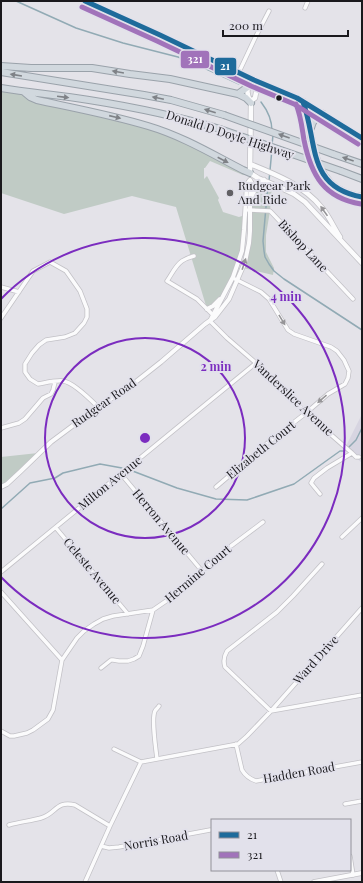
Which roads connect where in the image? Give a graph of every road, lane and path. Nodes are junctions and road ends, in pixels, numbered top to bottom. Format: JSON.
{"nodes":[{"id":1,"x":86,"y":1,"type":"edge"},
{"id":2,"x":308,"y":1,"type":"edge"},
{"id":3,"x":305,"y":8,"type":"dead end"},
{"id":4,"x":269,"y":12,"type":"dead end"},
{"id":5,"x":1,"y":66,"type":"edge"},
{"id":6,"x":1,"y":72,"type":"edge"},
{"id":7,"x":239,"y":72,"type":"junction"},
{"id":8,"x":254,"y":80,"type":"junction"},
{"id":9,"x":249,"y":86,"type":"junction"},
{"id":10,"x":1,"y":88,"type":"edge"},
{"id":11,"x":24,"y":92,"type":"junction"},
{"id":12,"x":238,"y":94,"type":"junction"},
{"id":13,"x":251,"y":102,"type":"junction"},
{"id":14,"x":303,"y":102,"type":"junction"},
{"id":15,"x":323,"y":114,"type":"junction"},
{"id":16,"x":310,"y":131,"type":"junction"},
{"id":17,"x":362,"y":138,"type":"edge"},
{"id":18,"x":250,"y":164,"type":"junction"},
{"id":19,"x":362,"y":164,"type":"edge"},
{"id":20,"x":250,"y":173,"type":"junction"},
{"id":21,"x":362,"y":179,"type":"edge"},
{"id":22,"x":264,"y":180,"type":"junction"},
{"id":23,"x":362,"y":197,"type":"edge"},
{"id":24,"x":248,"y":198,"type":"junction"},
{"id":25,"x":245,"y":210,"type":"junction"},
{"id":26,"x":250,"y":210,"type":"junction"},
{"id":27,"x":344,"y":244,"type":"junction"},
{"id":28,"x":194,"y":256,"type":"dead end"},
{"id":29,"x":362,"y":263,"type":"edge"},
{"id":30,"x":233,"y":277,"type":"junction"},
{"id":31,"x":237,"y":281,"type":"junction"},
{"id":32,"x":1,"y":287,"type":"edge"},
{"id":33,"x":19,"y":292,"type":"junction"},
{"id":34,"x":223,"y":296,"type":"junction"},
{"id":35,"x":352,"y":300,"type":"dead end"},
{"id":36,"x":207,"y":309,"type":"junction"},
{"id":37,"x":212,"y":314,"type":"junction"},
{"id":38,"x":1,"y":318,"type":"edge"},
{"id":39,"x":210,"y":321,"type":"junction"},
{"id":40,"x":256,"y":364,"type":"junction"},
{"id":41,"x":55,"y":382,"type":"junction"},
{"id":42,"x":98,"y":407,"type":"junction"},
{"id":43,"x":306,"y":413,"type":"junction"},
{"id":44,"x":1,"y":428,"type":"edge"},
{"id":45,"x":352,"y":454,"type":"junction"},
{"id":46,"x":359,"y":457,"type":"dead end"},
{"id":47,"x":121,"y":474,"type":"junction"},
{"id":48,"x":1,"y":487,"type":"edge"},
{"id":49,"x":216,"y":487,"type":"dead end"},
{"id":50,"x":320,"y":494,"type":"dead end"},
{"id":51,"x":362,"y":518,"type":"edge"},
{"id":52,"x":263,"y":522,"type":"dead end"},
{"id":53,"x":56,"y":528,"type":"junction"},
{"id":54,"x":342,"y":537,"type":"dead end"},
{"id":55,"x":322,"y":564,"type":"dead end"},
{"id":56,"x":202,"y":571,"type":"junction"},
{"id":57,"x":1,"y":572,"type":"edge"},
{"id":58,"x":1,"y":592,"type":"edge"},
{"id":59,"x":362,"y":608,"type":"edge"},
{"id":60,"x":154,"y":610,"type":"junction"},
{"id":61,"x":128,"y":614,"type":"junction"},
{"id":62,"x":62,"y":660,"type":"junction"},
{"id":63,"x":101,"y":668,"type":"dead end"},
{"id":64,"x":362,"y":695,"type":"edge"},
{"id":65,"x":159,"y":706,"type":"dead end"},
{"id":66,"x":270,"y":711,"type":"junction"},
{"id":67,"x":1,"y":732,"type":"edge"},
{"id":68,"x":236,"y":744,"type":"junction"},
{"id":69,"x":114,"y":749,"type":"dead end"},
{"id":70,"x":157,"y":759,"type":"junction"},
{"id":71,"x":141,"y":762,"type":"junction"},
{"id":72,"x":362,"y":762,"type":"edge"},
{"id":73,"x":362,"y":801,"type":"edge"},
{"id":74,"x":345,"y":804,"type":"dead end"},
{"id":75,"x":9,"y":824,"type":"dead end"},
{"id":76,"x":110,"y":826,"type":"junction"},
{"id":77,"x":210,"y":830,"type":"dead end"},
{"id":78,"x":101,"y":846,"type":"junction"},
{"id":79,"x":351,"y":862,"type":"edge"},
{"id":80,"x":277,"y":871,"type":"edge"},
{"id":81,"x":362,"y":873,"type":"edge"},
{"id":82,"x":353,"y":875,"type":"junction"},
{"id":83,"x":85,"y":882,"type":"edge"},
{"id":84,"x":281,"y":882,"type":"edge"},
{"id":85,"x":314,"y":882,"type":"edge"}],
"edges":[{"from":1,"to":7,"type":"main road"},
{"from":2,"to":3,"type":"street"},
{"from":4,"to":7,"type":"street"},
{"from":12,"to":5,"type":"highway","one_way":true},
{"from":19,"to":6,"type":"highway","name":"Donald D Doyle Highway","one_way":true,"bridge":true},
{"from":7,"to":8,"type":"main road"},
{"from":8,"to":9,"type":"main road"},
{"from":8,"to":13,"type":"main road","name":"Rudgear Road"},
{"from":8,"to":14,"type":"main road"},
{"from":9,"to":12,"type":"highway"},
{"from":9,"to":13,"type":"main road","name":"Rudgear Road"},
{"from":10,"to":11,"type":"highway","name":"Donald D Doyle Highway"},
{"from":11,"to":20,"type":"highway","one_way":true},
{"from":11,"to":21,"type":"highway","name":"Donald D Doyle Highway","one_way":true,"bridge":true},
{"from":12,"to":13,"type":"highway"},
{"from":13,"to":18,"type":"main road","name":"Rudgear Road"},
{"from":14,"to":15,"type":"main road"},
{"from":14,"to":16,"type":"highway"},
{"from":15,"to":16,"type":"highway"},
{"from":15,"to":17,"type":"main road"},
{"from":16,"to":23,"type":"highway"},
{"from":18,"to":20,"type":"main road","name":"Rudgear Road"},
{"from":27,"to":18,"type":"main road","one_way":true},
{"from":20,"to":22,"type":"main road"},
{"from":20,"to":24,"type":"street","name":"Rudgear Road"},
{"from":22,"to":24,"type":"main road"},
{"from":22,"to":27,"type":"main road"},
{"from":24,"to":25,"type":"street","name":"Rudgear Road"},
{"from":24,"to":26,"type":"street","name":"Rudgear Road"},
{"from":25,"to":26,"type":"street","name":"Bishop Lane"},
{"from":25,"to":30,"type":"street","name":"Rudgear Road"},
{"from":31,"to":26,"type":"street","name":"Rudgear Road","one_way":true},
{"from":26,"to":35,"type":"street","name":"Bishop Lane"},
{"from":27,"to":29,"type":"main road"},
{"from":28,"to":36,"type":"street"},
{"from":30,"to":31,"type":"street"},
{"from":30,"to":34,"type":"street","name":"Rudgear Road"},
{"from":31,"to":39,"type":"street","name":"Rudgear Road"},
{"from":31,"to":43,"type":"street","name":"Elizabeth Court","one_way":true},
{"from":32,"to":33,"type":"street"},
{"from":33,"to":38,"type":"street"},
{"from":33,"to":41,"type":"street"},
{"from":34,"to":36,"type":"street"},
{"from":34,"to":37,"type":"street","name":"Rudgear Road"},
{"from":36,"to":37,"type":"street"},
{"from":37,"to":39,"type":"street","name":"Rudgear Road"},
{"from":39,"to":40,"type":"street","name":"Vanderslice Avenue"},
{"from":39,"to":42,"type":"street","name":"Rudgear Road"},
{"from":40,"to":43,"type":"street","name":"Vanderslice Avenue"},
{"from":40,"to":47,"type":"street","name":"Milton Avenue"},
{"from":41,"to":42,"type":"street"},
{"from":41,"to":44,"type":"street"},
{"from":42,"to":48,"type":"street","name":"Rudgear Road"},
{"from":43,"to":45,"type":"street","name":"Vanderslice Avenue"},
{"from":43,"to":49,"type":"street","name":"Elizabeth Court"},
{"from":45,"to":46,"type":"street","name":"Vanderslice Avenue"},
{"from":45,"to":50,"type":"street"},
{"from":47,"to":53,"type":"street","name":"Milton Avenue"},
{"from":47,"to":56,"type":"street","name":"Herron Avenue"},
{"from":51,"to":54,"type":"street"},
{"from":52,"to":56,"type":"street","name":"Hermine Court"},
{"from":53,"to":57,"type":"street","name":"Milton Avenue"},
{"from":53,"to":61,"type":"street","name":"Celeste Avenue"},
{"from":55,"to":66,"type":"street"},
{"from":56,"to":60,"type":"street","name":"Hermine Court"},
{"from":58,"to":62,"type":"street"},
{"from":59,"to":66,"type":"street","name":"Ward Drive"},
{"from":60,"to":61,"type":"street","name":"Hermine Court"},
{"from":60,"to":63,"type":"street"},
{"from":61,"to":62,"type":"street","name":"Hermine Court"},
{"from":62,"to":67,"type":"street"},
{"from":64,"to":66,"type":"street"},
{"from":65,"to":70,"type":"street"},
{"from":66,"to":68,"type":"street","name":"Ward Drive"},
{"from":68,"to":70,"type":"street"},
{"from":68,"to":72,"type":"street","name":"Hadden Road"},
{"from":69,"to":71,"type":"street"},
{"from":70,"to":71,"type":"street"},
{"from":71,"to":76,"type":"street"},
{"from":73,"to":74,"type":"street"},
{"from":75,"to":76,"type":"street"},
{"from":76,"to":78,"type":"street"},
{"from":77,"to":78,"type":"street","name":"Norris Road"},
{"from":78,"to":83,"type":"street"},
{"from":79,"to":82,"type":"street"},
{"from":80,"to":84,"type":"street"},
{"from":81,"to":82,"type":"street"},
{"from":82,"to":85,"type":"street"}]}
